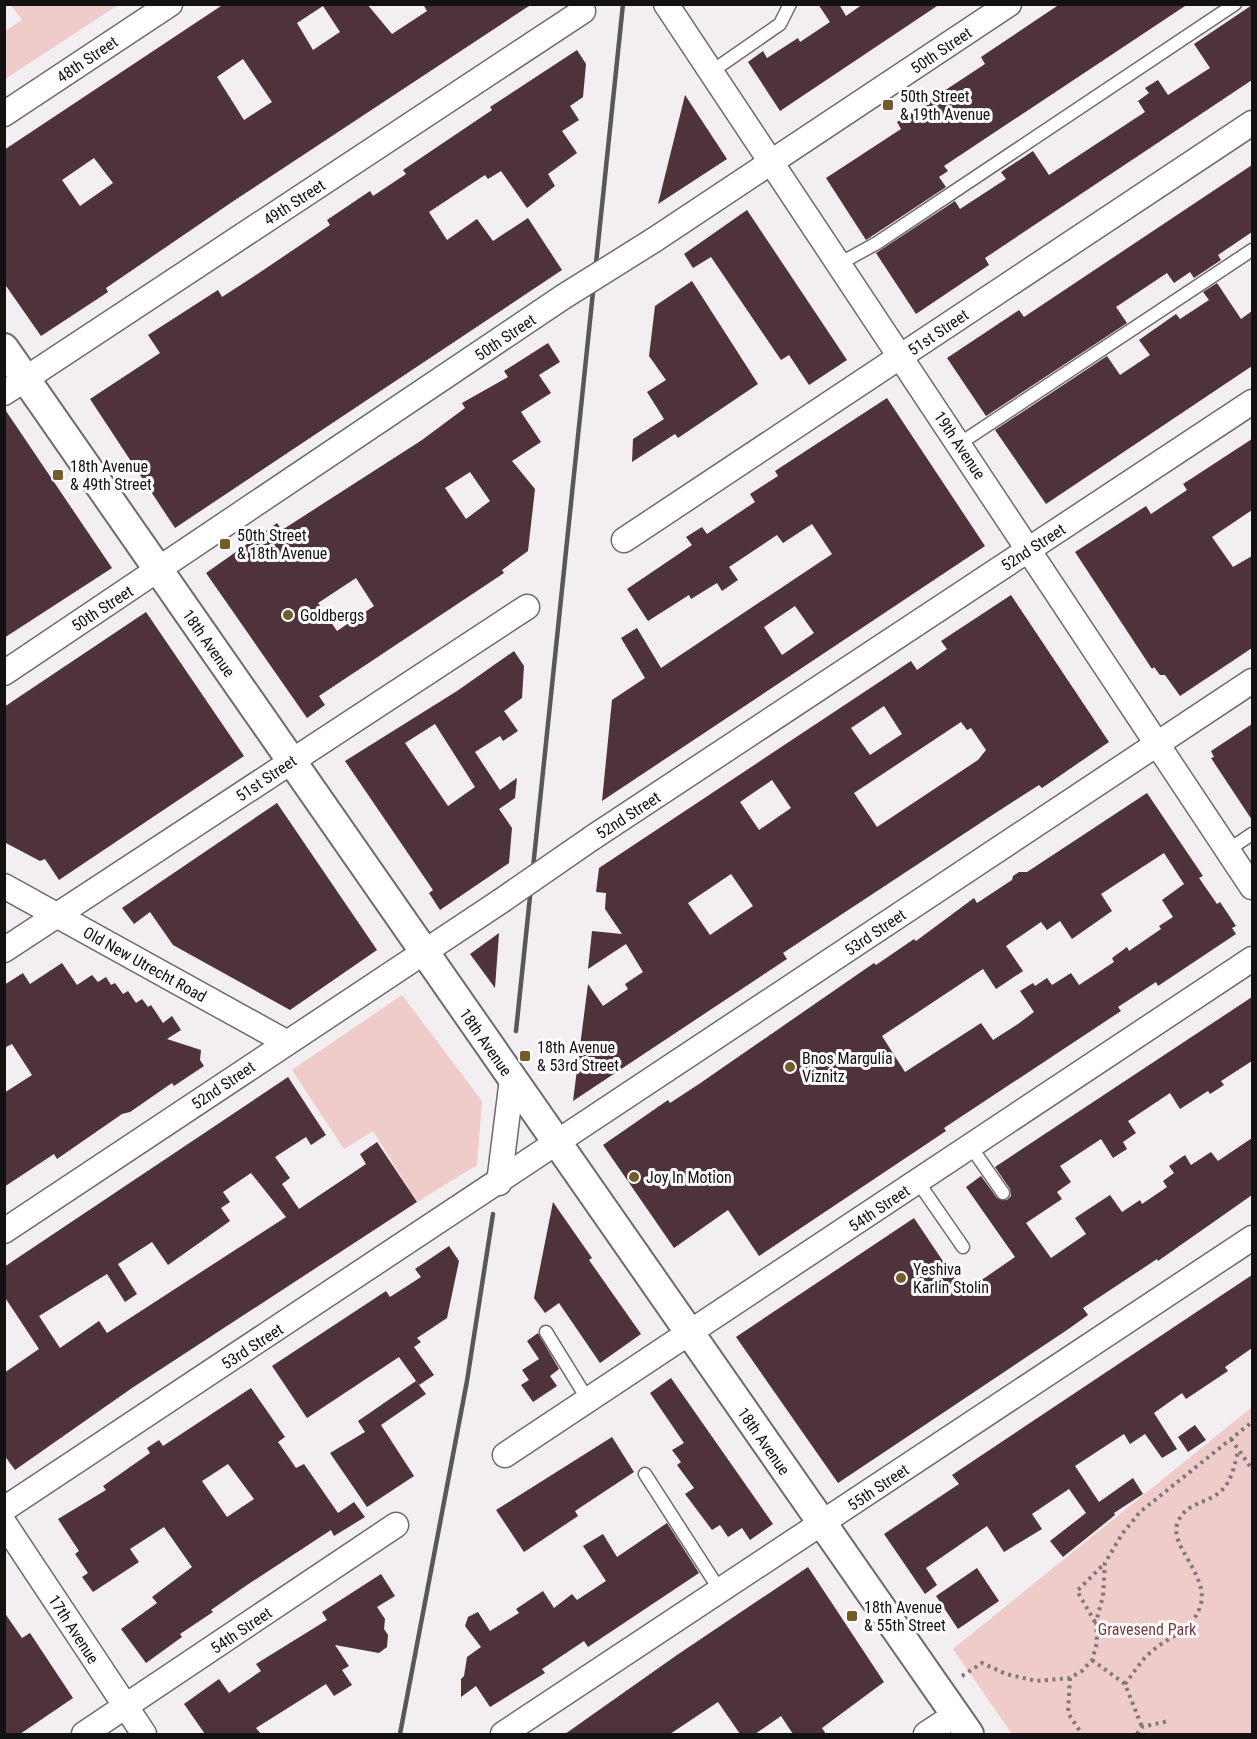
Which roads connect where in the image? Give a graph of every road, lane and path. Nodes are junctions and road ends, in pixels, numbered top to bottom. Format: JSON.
{"nodes":[{"id":1,"x":170,"y":4,"type":"edge"},
{"id":2,"x":666,"y":4,"type":"edge"},
{"id":3,"x":790,"y":4,"type":"edge"},
{"id":4,"x":1009,"y":4,"type":"edge"},
{"id":5,"x":1235,"y":4,"type":"edge"},
{"id":6,"x":583,"y":12,"type":"dead end"},
{"id":7,"x":711,"y":72,"type":"junction"},
{"id":8,"x":4,"y":114,"type":"edge"},
{"id":9,"x":1252,"y":123,"type":"edge"},
{"id":10,"x":772,"y":162,"type":"junction"},
{"id":11,"x":1252,"y":250,"type":"edge"},
{"id":12,"x":839,"y":264,"type":"junction"},
{"id":13,"x":4,"y":348,"type":"edge"},
{"id":14,"x":900,"y":357,"type":"junction"},
{"id":15,"x":15,"y":386,"type":"edge"},
{"id":16,"x":1252,"y":402,"type":"edge"},
{"id":17,"x":959,"y":444,"type":"junction"},
{"id":18,"x":624,"y":540,"type":"dead end"},
{"id":19,"x":1030,"y":550,"type":"junction"},
{"id":20,"x":159,"y":571,"type":"junction"},
{"id":21,"x":527,"y":607,"type":"dead end"},
{"id":22,"x":4,"y":673,"type":"edge"},
{"id":23,"x":1252,"y":681,"type":"edge"},
{"id":24,"x":1158,"y":744,"type":"junction"},
{"id":25,"x":291,"y":761,"type":"junction"},
{"id":26,"x":1252,"y":834,"type":"edge"},
{"id":27,"x":1228,"y":850,"type":"junction"},
{"id":28,"x":4,"y":886,"type":"edge"},
{"id":29,"x":1252,"y":887,"type":"edge"},
{"id":30,"x":58,"y":916,"type":"junction"},
{"id":31,"x":4,"y":950,"type":"edge"},
{"id":32,"x":424,"y":953,"type":"junction"},
{"id":33,"x":1252,"y":959,"type":"edge"},
{"id":34,"x":286,"y":1042,"type":"junction"},
{"id":35,"x":512,"y":1079,"type":"junction"},
{"id":36,"x":556,"y":1143,"type":"junction"},
{"id":37,"x":971,"y":1147,"type":"junction"},
{"id":38,"x":918,"y":1182,"type":"junction"},
{"id":39,"x":499,"y":1183,"type":"junction"},
{"id":40,"x":1003,"y":1193,"type":"dead end"},
{"id":41,"x":4,"y":1231,"type":"edge"},
{"id":42,"x":1252,"y":1238,"type":"edge"},
{"id":43,"x":963,"y":1247,"type":"dead end"},
{"id":44,"x":546,"y":1332,"type":"dead end"},
{"id":45,"x":689,"y":1334,"type":"junction"},
{"id":46,"x":588,"y":1400,"type":"junction"},
{"id":47,"x":1252,"y":1422,"type":"edge"},
{"id":48,"x":1231,"y":1439,"type":"junction"},
{"id":49,"x":1238,"y":1450,"type":"junction"},
{"id":50,"x":505,"y":1455,"type":"dead end"},
{"id":51,"x":1252,"y":1469,"type":"edge"},
{"id":52,"x":645,"y":1474,"type":"dead end"},
{"id":53,"x":4,"y":1509,"type":"edge"},
{"id":54,"x":4,"y":1523,"type":"edge"},
{"id":55,"x":396,"y":1525,"type":"dead end"},
{"id":56,"x":822,"y":1525,"type":"junction"},
{"id":57,"x":1105,"y":1563,"type":"junction"},
{"id":58,"x":721,"y":1592,"type":"junction"},
{"id":59,"x":1096,"y":1622,"type":"junction"},
{"id":60,"x":1092,"y":1660,"type":"junction"},
{"id":61,"x":962,"y":1676,"type":"dead end"},
{"id":62,"x":1070,"y":1678,"type":"junction"},
{"id":63,"x":1125,"y":1684,"type":"junction"},
{"id":64,"x":126,"y":1707,"type":"junction"},
{"id":65,"x":1168,"y":1721,"type":"dead end"},
{"id":66,"x":962,"y":1724,"type":"edge"},
{"id":67,"x":1142,"y":1727,"type":"junction"},
{"id":68,"x":84,"y":1734,"type":"edge"},
{"id":69,"x":144,"y":1734,"type":"edge"},
{"id":70,"x":503,"y":1734,"type":"edge"},
{"id":71,"x":926,"y":1734,"type":"edge"},
{"id":72,"x":1082,"y":1734,"type":"edge"},
{"id":73,"x":1137,"y":1734,"type":"edge"}],
"edges":[{"from":1,"to":8,"type":"street","name":"48th Street"},
{"from":2,"to":7,"type":"street","name":"19th Avenue"},
{"from":3,"to":7,"type":"lane"},
{"from":4,"to":10,"type":"street","name":"50th Street"},
{"from":5,"to":12,"type":"lane"},
{"from":6,"to":15,"type":"street","name":"49th Street"},
{"from":7,"to":10,"type":"street","name":"19th Avenue"},
{"from":9,"to":14,"type":"street","name":"51st Street"},
{"from":10,"to":12,"type":"street","name":"19th Avenue"},
{"from":10,"to":20,"type":"street","name":"50th Street","bridge":true},
{"from":11,"to":17,"type":"lane"},
{"from":12,"to":14,"type":"street","name":"19th Avenue"},
{"from":13,"to":15,"type":"street","name":"18th Avenue"},
{"from":14,"to":17,"type":"street","name":"19th Avenue"},
{"from":14,"to":18,"type":"street","name":"51st Street"},
{"from":15,"to":20,"type":"street","name":"18th Avenue"},
{"from":16,"to":19,"type":"street","name":"52nd Street"},
{"from":17,"to":19,"type":"street","name":"19th Avenue"},
{"from":19,"to":24,"type":"street","name":"19th Avenue"},
{"from":19,"to":32,"type":"street","name":"52nd Street","bridge":true},
{"from":20,"to":22,"type":"street","name":"50th Street"},
{"from":20,"to":25,"type":"street","name":"18th Avenue"},
{"from":21,"to":25,"type":"street","name":"51st Street"},
{"from":23,"to":24,"type":"street","name":"53rd Street"},
{"from":24,"to":27,"type":"street","name":"19th Avenue"},
{"from":24,"to":36,"type":"street","name":"53rd Street"},
{"from":25,"to":30,"type":"street","name":"51st Street"},
{"from":25,"to":32,"type":"street","name":"18th Avenue"},
{"from":26,"to":27,"type":"lane"},
{"from":27,"to":29,"type":"street","name":"19th Avenue"},
{"from":28,"to":30,"type":"street","name":"Old New Utrecht Road"},
{"from":30,"to":31,"type":"street","name":"51st Street"},
{"from":30,"to":34,"type":"street","name":"Old New Utrecht Road"},
{"from":32,"to":34,"type":"street","name":"52nd Street"},
{"from":32,"to":35,"type":"street","name":"18th Avenue"},
{"from":33,"to":37,"type":"street","name":"54th Street"},
{"from":34,"to":41,"type":"street","name":"52nd Street"},
{"from":35,"to":36,"type":"street","name":"18th Avenue"},
{"from":35,"to":39,"type":"street"},
{"from":36,"to":39,"type":"street","name":"53rd Street"},
{"from":36,"to":45,"type":"street","name":"18th Avenue"},
{"from":37,"to":38,"type":"street","name":"54th Street"},
{"from":37,"to":40,"type":"lane"},
{"from":38,"to":43,"type":"lane"},
{"from":38,"to":45,"type":"street","name":"54th Street"},
{"from":39,"to":53,"type":"street","name":"53rd Street"},
{"from":42,"to":56,"type":"street","name":"55th Street"},
{"from":44,"to":46,"type":"lane"},
{"from":45,"to":46,"type":"street","name":"54th Street"},
{"from":45,"to":56,"type":"street","name":"18th Avenue"},
{"from":46,"to":50,"type":"street","name":"54th Street"},
{"from":47,"to":48,"type":"path"},
{"from":48,"to":49,"type":"path"},
{"from":48,"to":57,"type":"path"},
{"from":49,"to":51,"type":"path"},
{"from":49,"to":63,"type":"path"},
{"from":52,"to":58,"type":"lane"},
{"from":54,"to":64,"type":"street","name":"17th Avenue"},
{"from":55,"to":64,"type":"street","name":"54th Street"},
{"from":56,"to":58,"type":"street","name":"55th Street"},
{"from":56,"to":66,"type":"street","name":"18th Avenue"},
{"from":57,"to":59,"type":"path"},
{"from":57,"to":59,"type":"path"},
{"from":58,"to":70,"type":"street","name":"55th Street"},
{"from":59,"to":60,"type":"path"},
{"from":60,"to":62,"type":"path"},
{"from":60,"to":63,"type":"path"},
{"from":61,"to":62,"type":"path"},
{"from":62,"to":72,"type":"path"},
{"from":63,"to":67,"type":"path"},
{"from":64,"to":68,"type":"street","name":"54th Street"},
{"from":64,"to":69,"type":"street","name":"17th Avenue"},
{"from":65,"to":67,"type":"path"},
{"from":66,"to":71,"type":"street"},
{"from":67,"to":73,"type":"path"}]}
